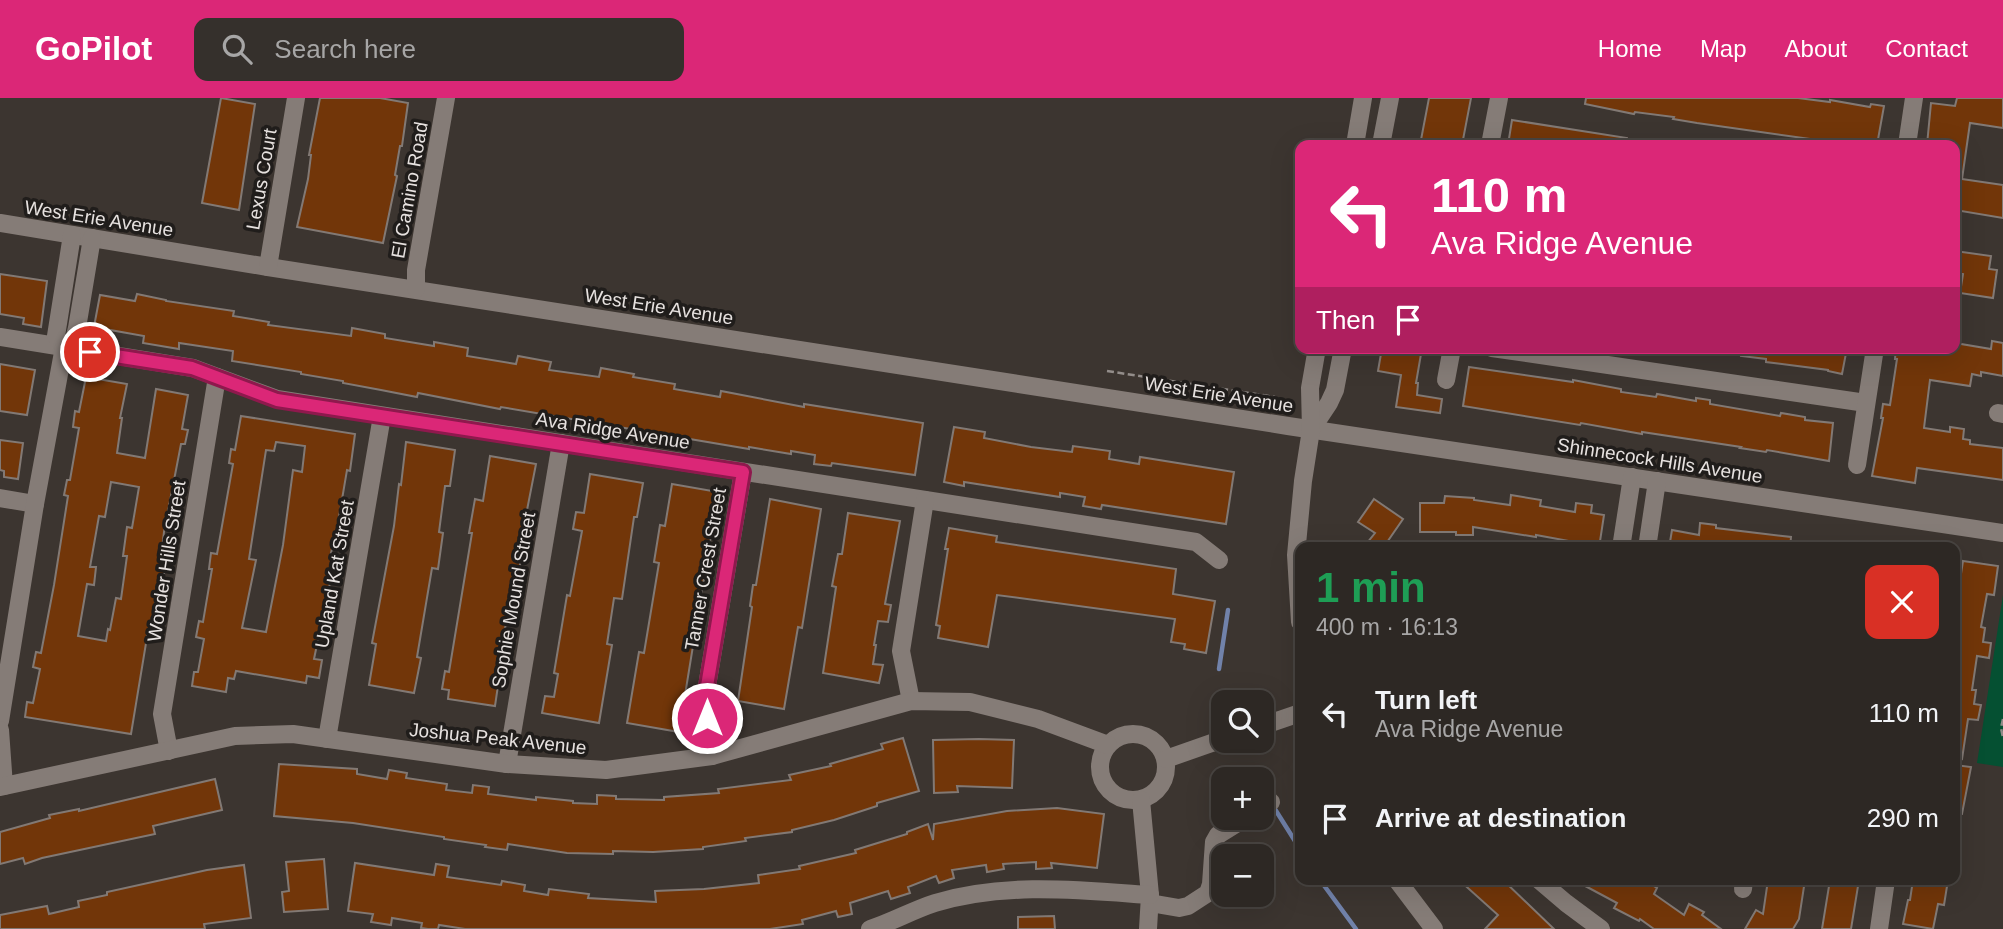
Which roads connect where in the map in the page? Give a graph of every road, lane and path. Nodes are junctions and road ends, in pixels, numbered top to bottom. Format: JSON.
{"nodes":[{"id":1,"x":296,"y":98,"type":"edge"},
{"id":2,"x":446,"y":98,"type":"edge"},
{"id":3,"x":1363,"y":98,"type":"edge"},
{"id":4,"x":1390,"y":98,"type":"edge"},
{"id":5,"x":1499,"y":98,"type":"edge"},
{"id":6,"x":1914,"y":98,"type":"edge"},
{"id":7,"x":1356,"y":140,"type":"edge"},
{"id":8,"x":1382,"y":140,"type":"edge"},
{"id":9,"x":1491,"y":140,"type":"edge"},
{"id":10,"x":1908,"y":140,"type":"edge"},
{"id":11,"x":0,"y":223,"type":"edge"},
{"id":12,"x":72,"y":235,"type":"junction"},
{"id":13,"x":92,"y":238,"type":"junction"},
{"id":14,"x":268,"y":267,"type":"junction"},
{"id":15,"x":416,"y":289,"type":"junction"},
{"id":16,"x":59,"y":315,"type":"junction"},
{"id":17,"x":79,"y":318,"type":"junction"},
{"id":18,"x":0,"y":337,"type":"edge"},
{"id":19,"x":64,"y":347,"type":"junction"},
{"id":20,"x":1316,"y":354,"type":"edge"},
{"id":21,"x":1342,"y":354,"type":"edge"},
{"id":22,"x":1451,"y":354,"type":"edge"},
{"id":23,"x":1533,"y":354,"type":"edge"},
{"id":24,"x":1874,"y":354,"type":"edge"},
{"id":25,"x":1107,"y":371,"type":"dead end"},
{"id":26,"x":217,"y":377,"type":"junction"},
{"id":27,"x":1446,"y":380,"type":"dead end"},
{"id":28,"x":1275,"y":397,"type":"dead end"},
{"id":29,"x":1866,"y":403,"type":"junction"},
{"id":30,"x":382,"y":415,"type":"junction"},
{"id":31,"x":1311,"y":430,"type":"junction"},
{"id":32,"x":561,"y":443,"type":"junction"},
{"id":33,"x":1857,"y":465,"type":"dead end"},
{"id":34,"x":743,"y":472,"type":"junction"},
{"id":35,"x":1632,"y":477,"type":"junction"},
{"id":36,"x":1657,"y":481,"type":"junction"},
{"id":37,"x":0,"y":498,"type":"edge"},
{"id":38,"x":925,"y":500,"type":"junction"},
{"id":39,"x":36,"y":504,"type":"junction"},
{"id":40,"x":2003,"y":533,"type":"edge"},
{"id":41,"x":1297,"y":542,"type":"edge"},
{"id":42,"x":1622,"y":542,"type":"edge"},
{"id":43,"x":1648,"y":542,"type":"edge"},
{"id":44,"x":1219,"y":560,"type":"dead end"},
{"id":45,"x":911,"y":701,"type":"junction"},
{"id":46,"x":1295,"y":715,"type":"edge"},
{"id":47,"x":2003,"y":719,"type":"edge"},
{"id":48,"x":0,"y":721,"type":"edge"},
{"id":49,"x":1274,"y":722,"type":"edge"},
{"id":50,"x":0,"y":730,"type":"edge"},
{"id":51,"x":2003,"y":738,"type":"edge"},
{"id":52,"x":327,"y":739,"type":"junction"},
{"id":53,"x":1211,"y":743,"type":"edge"},
{"id":54,"x":1108,"y":745,"type":"junction"},
{"id":55,"x":169,"y":751,"type":"junction"},
{"id":56,"x":712,"y":756,"type":"junction"},
{"id":57,"x":1166,"y":759,"type":"junction"},
{"id":58,"x":507,"y":764,"type":"junction"},
{"id":59,"x":2,"y":787,"type":"edge"},
{"id":60,"x":1141,"y":800,"type":"junction"},
{"id":61,"x":1226,"y":830,"type":"edge"},
{"id":62,"x":1401,"y":885,"type":"edge"},
{"id":63,"x":1545,"y":885,"type":"edge"},
{"id":64,"x":1885,"y":885,"type":"edge"},
{"id":65,"x":1150,"y":899,"type":"junction"},
{"id":66,"x":870,"y":929,"type":"edge"},
{"id":67,"x":1148,"y":929,"type":"edge"},
{"id":68,"x":1434,"y":929,"type":"edge"},
{"id":69,"x":1601,"y":929,"type":"edge"},
{"id":70,"x":1879,"y":929,"type":"edge"}],
"edges":[{"from":1,"to":14,"type":"street","name":"Lexus Court"},
{"from":2,"to":15,"type":"street","name":"El Camino Road"},
{"from":3,"to":7,"type":"street"},
{"from":4,"to":8,"type":"street"},
{"from":5,"to":9,"type":"street"},
{"from":6,"to":10,"type":"street"},
{"from":11,"to":12,"type":"street","name":"West Erie Avenue"},
{"from":12,"to":13,"type":"street","name":"West Erie Avenue"},
{"from":12,"to":16,"type":"street"},
{"from":13,"to":14,"type":"street","name":"West Erie Avenue"},
{"from":13,"to":17,"type":"street"},
{"from":14,"to":15,"type":"street","name":"West Erie Avenue"},
{"from":15,"to":31,"type":"street","name":"West Erie Avenue"},
{"from":16,"to":17,"type":"street"},
{"from":16,"to":19,"type":"street"},
{"from":17,"to":19,"type":"street"},
{"from":18,"to":19,"type":"street","name":"Ava Ridge Avenue"},
{"from":19,"to":26,"type":"street","name":"Ava Ridge Avenue"},
{"from":19,"to":39,"type":"street"},
{"from":20,"to":31,"type":"street"},
{"from":21,"to":31,"type":"street"},
{"from":22,"to":27,"type":"street"},
{"from":23,"to":29,"type":"street"},
{"from":24,"to":29,"type":"street"},
{"from":25,"to":28,"type":"path"},
{"from":26,"to":30,"type":"street","name":"Ava Ridge Avenue"},
{"from":26,"to":55,"type":"street","name":"Wonder Hills Street"},
{"from":29,"to":33,"type":"street"},
{"from":30,"to":32,"type":"street","name":"Ava Ridge Avenue"},
{"from":30,"to":52,"type":"street","name":"Upland Kat Street"},
{"from":31,"to":35,"type":"street","name":"Shinnecock Hills Avenue"},
{"from":31,"to":41,"type":"street"},
{"from":32,"to":34,"type":"street","name":"Ava Ridge Avenue"},
{"from":32,"to":58,"type":"street","name":"Sophie Mound Street"},
{"from":34,"to":38,"type":"street","name":"Ava Ridge Avenue"},
{"from":34,"to":56,"type":"street","name":"Tanner Crest Street"},
{"from":35,"to":36,"type":"street","name":"Shinnecock Hills Avenue"},
{"from":35,"to":42,"type":"street"},
{"from":36,"to":40,"type":"street","name":"Shinnecock Hills Avenue"},
{"from":36,"to":43,"type":"street"},
{"from":37,"to":39,"type":"street"},
{"from":38,"to":44,"type":"street","name":"Ava Ridge Avenue"},
{"from":38,"to":45,"type":"street"},
{"from":39,"to":48,"type":"street"},
{"from":45,"to":54,"type":"street","name":"Joshua Peak Avenue"},
{"from":45,"to":56,"type":"street","name":"Joshua Peak Avenue"},
{"from":46,"to":49,"type":"street"},
{"from":47,"to":51,"type":"path"},
{"from":50,"to":59,"type":"street"},
{"from":52,"to":55,"type":"street","name":"Joshua Peak Avenue"},
{"from":52,"to":58,"type":"street","name":"Joshua Peak Avenue"},
{"from":53,"to":57,"type":"street"},
{"from":54,"to":57,"type":"street"},
{"from":54,"to":60,"type":"street"},
{"from":55,"to":59,"type":"street","name":"Joshua Peak Avenue"},
{"from":56,"to":58,"type":"street","name":"Joshua Peak Avenue"},
{"from":57,"to":60,"type":"street"},
{"from":60,"to":65,"type":"street"},
{"from":61,"to":65,"type":"street"},
{"from":62,"to":68,"type":"street"},
{"from":63,"to":69,"type":"street"},
{"from":64,"to":70,"type":"street"},
{"from":65,"to":66,"type":"street"},
{"from":65,"to":67,"type":"street"}]}
